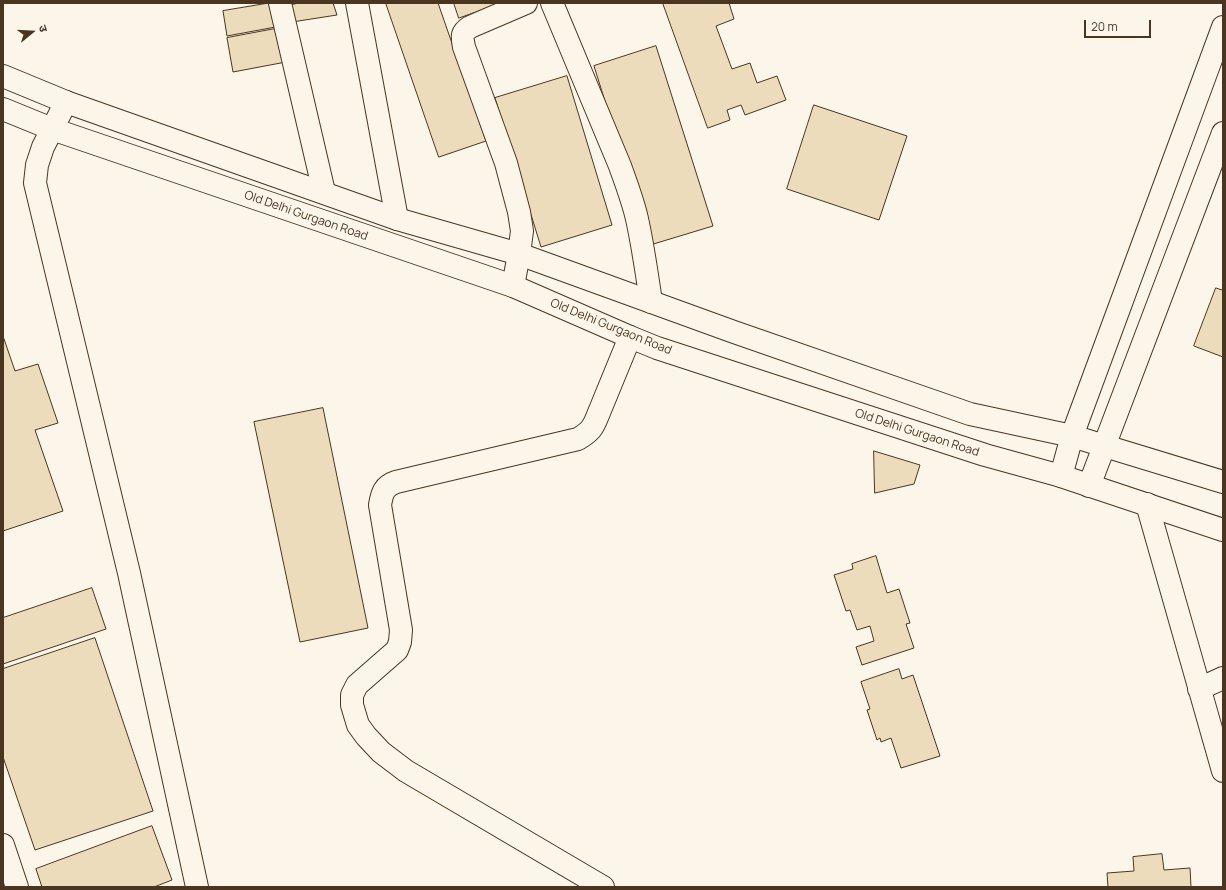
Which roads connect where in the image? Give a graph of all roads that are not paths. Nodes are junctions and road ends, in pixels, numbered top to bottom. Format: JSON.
{"nodes":[{"id":1,"x":280,"y":3,"type":"edge"},
{"id":2,"x":357,"y":3,"type":"edge"},
{"id":3,"x":552,"y":3,"type":"edge"},
{"id":4,"x":521,"y":4,"type":"edge"},
{"id":5,"x":1223,"y":27,"type":"edge"},
{"id":6,"x":3,"y":76,"type":"edge"},
{"id":7,"x":66,"y":102,"type":"junction"},
{"id":8,"x":3,"y":109,"type":"edge"},
{"id":9,"x":52,"y":129,"type":"junction"},
{"id":10,"x":1223,"y":133,"type":"edge"},
{"id":11,"x":324,"y":192,"type":"junction"},
{"id":12,"x":397,"y":219,"type":"junction"},
{"id":13,"x":519,"y":254,"type":"junction"},
{"id":14,"x":513,"y":286,"type":"junction"},
{"id":15,"x":651,"y":302,"type":"junction"},
{"id":16,"x":630,"y":337,"type":"junction"},
{"id":17,"x":1072,"y":436,"type":"junction"},
{"id":18,"x":1105,"y":445,"type":"junction"},
{"id":19,"x":1061,"y":476,"type":"junction"},
{"id":20,"x":1223,"y":482,"type":"edge"},
{"id":21,"x":1089,"y":486,"type":"junction"},
{"id":22,"x":1147,"y":504,"type":"junction"},
{"id":23,"x":1223,"y":530,"type":"edge"},
{"id":24,"x":1223,"y":678,"type":"edge"},
{"id":25,"x":1199,"y":688,"type":"junction"},
{"id":26,"x":1215,"y":713,"type":"edge"},
{"id":27,"x":1223,"y":771,"type":"edge"},
{"id":28,"x":3,"y":845,"type":"edge"},
{"id":29,"x":17,"y":887,"type":"edge"},
{"id":30,"x":197,"y":887,"type":"edge"},
{"id":31,"x":603,"y":887,"type":"edge"}],
"edges":[{"from":1,"to":11,"type":"main road"},
{"from":2,"to":12,"type":"main road"},
{"from":3,"to":15,"type":"main road"},
{"from":4,"to":13,"type":"main road"},
{"from":5,"to":17,"type":"main road"},
{"from":6,"to":7,"type":"main road"},
{"from":7,"to":9,"type":"main road"},
{"from":7,"to":11,"type":"main road"},
{"from":8,"to":9,"type":"main road","name":"Old Delhi Gurgaon Road"},
{"from":9,"to":14,"type":"main road","name":"Old Delhi Gurgaon Road"},
{"from":9,"to":30,"type":"main road"},
{"from":10,"to":18,"type":"main road"},
{"from":11,"to":12,"type":"main road"},
{"from":12,"to":13,"type":"main road"},
{"from":13,"to":14,"type":"main road"},
{"from":13,"to":15,"type":"main road"},
{"from":14,"to":16,"type":"main road","name":"Old Delhi Gurgaon Road"},
{"from":15,"to":17,"type":"main road"},
{"from":16,"to":19,"type":"main road","name":"Old Delhi Gurgaon Road"},
{"from":16,"to":31,"type":"main road"},
{"from":17,"to":18,"type":"main road"},
{"from":17,"to":19,"type":"main road"},
{"from":18,"to":20,"type":"main road"},
{"from":18,"to":21,"type":"main road"},
{"from":19,"to":21,"type":"main road","name":"Old Delhi Gurgaon Road"},
{"from":21,"to":22,"type":"main road","name":"Old Delhi Gurgaon Road"},
{"from":22,"to":23,"type":"main road","name":"Old Delhi Gurgaon Road"},
{"from":22,"to":25,"type":"main road"},
{"from":24,"to":25,"type":"main road"},
{"from":25,"to":26,"type":"main road"},
{"from":26,"to":27,"type":"main road"},
{"from":28,"to":29,"type":"main road"}]}
